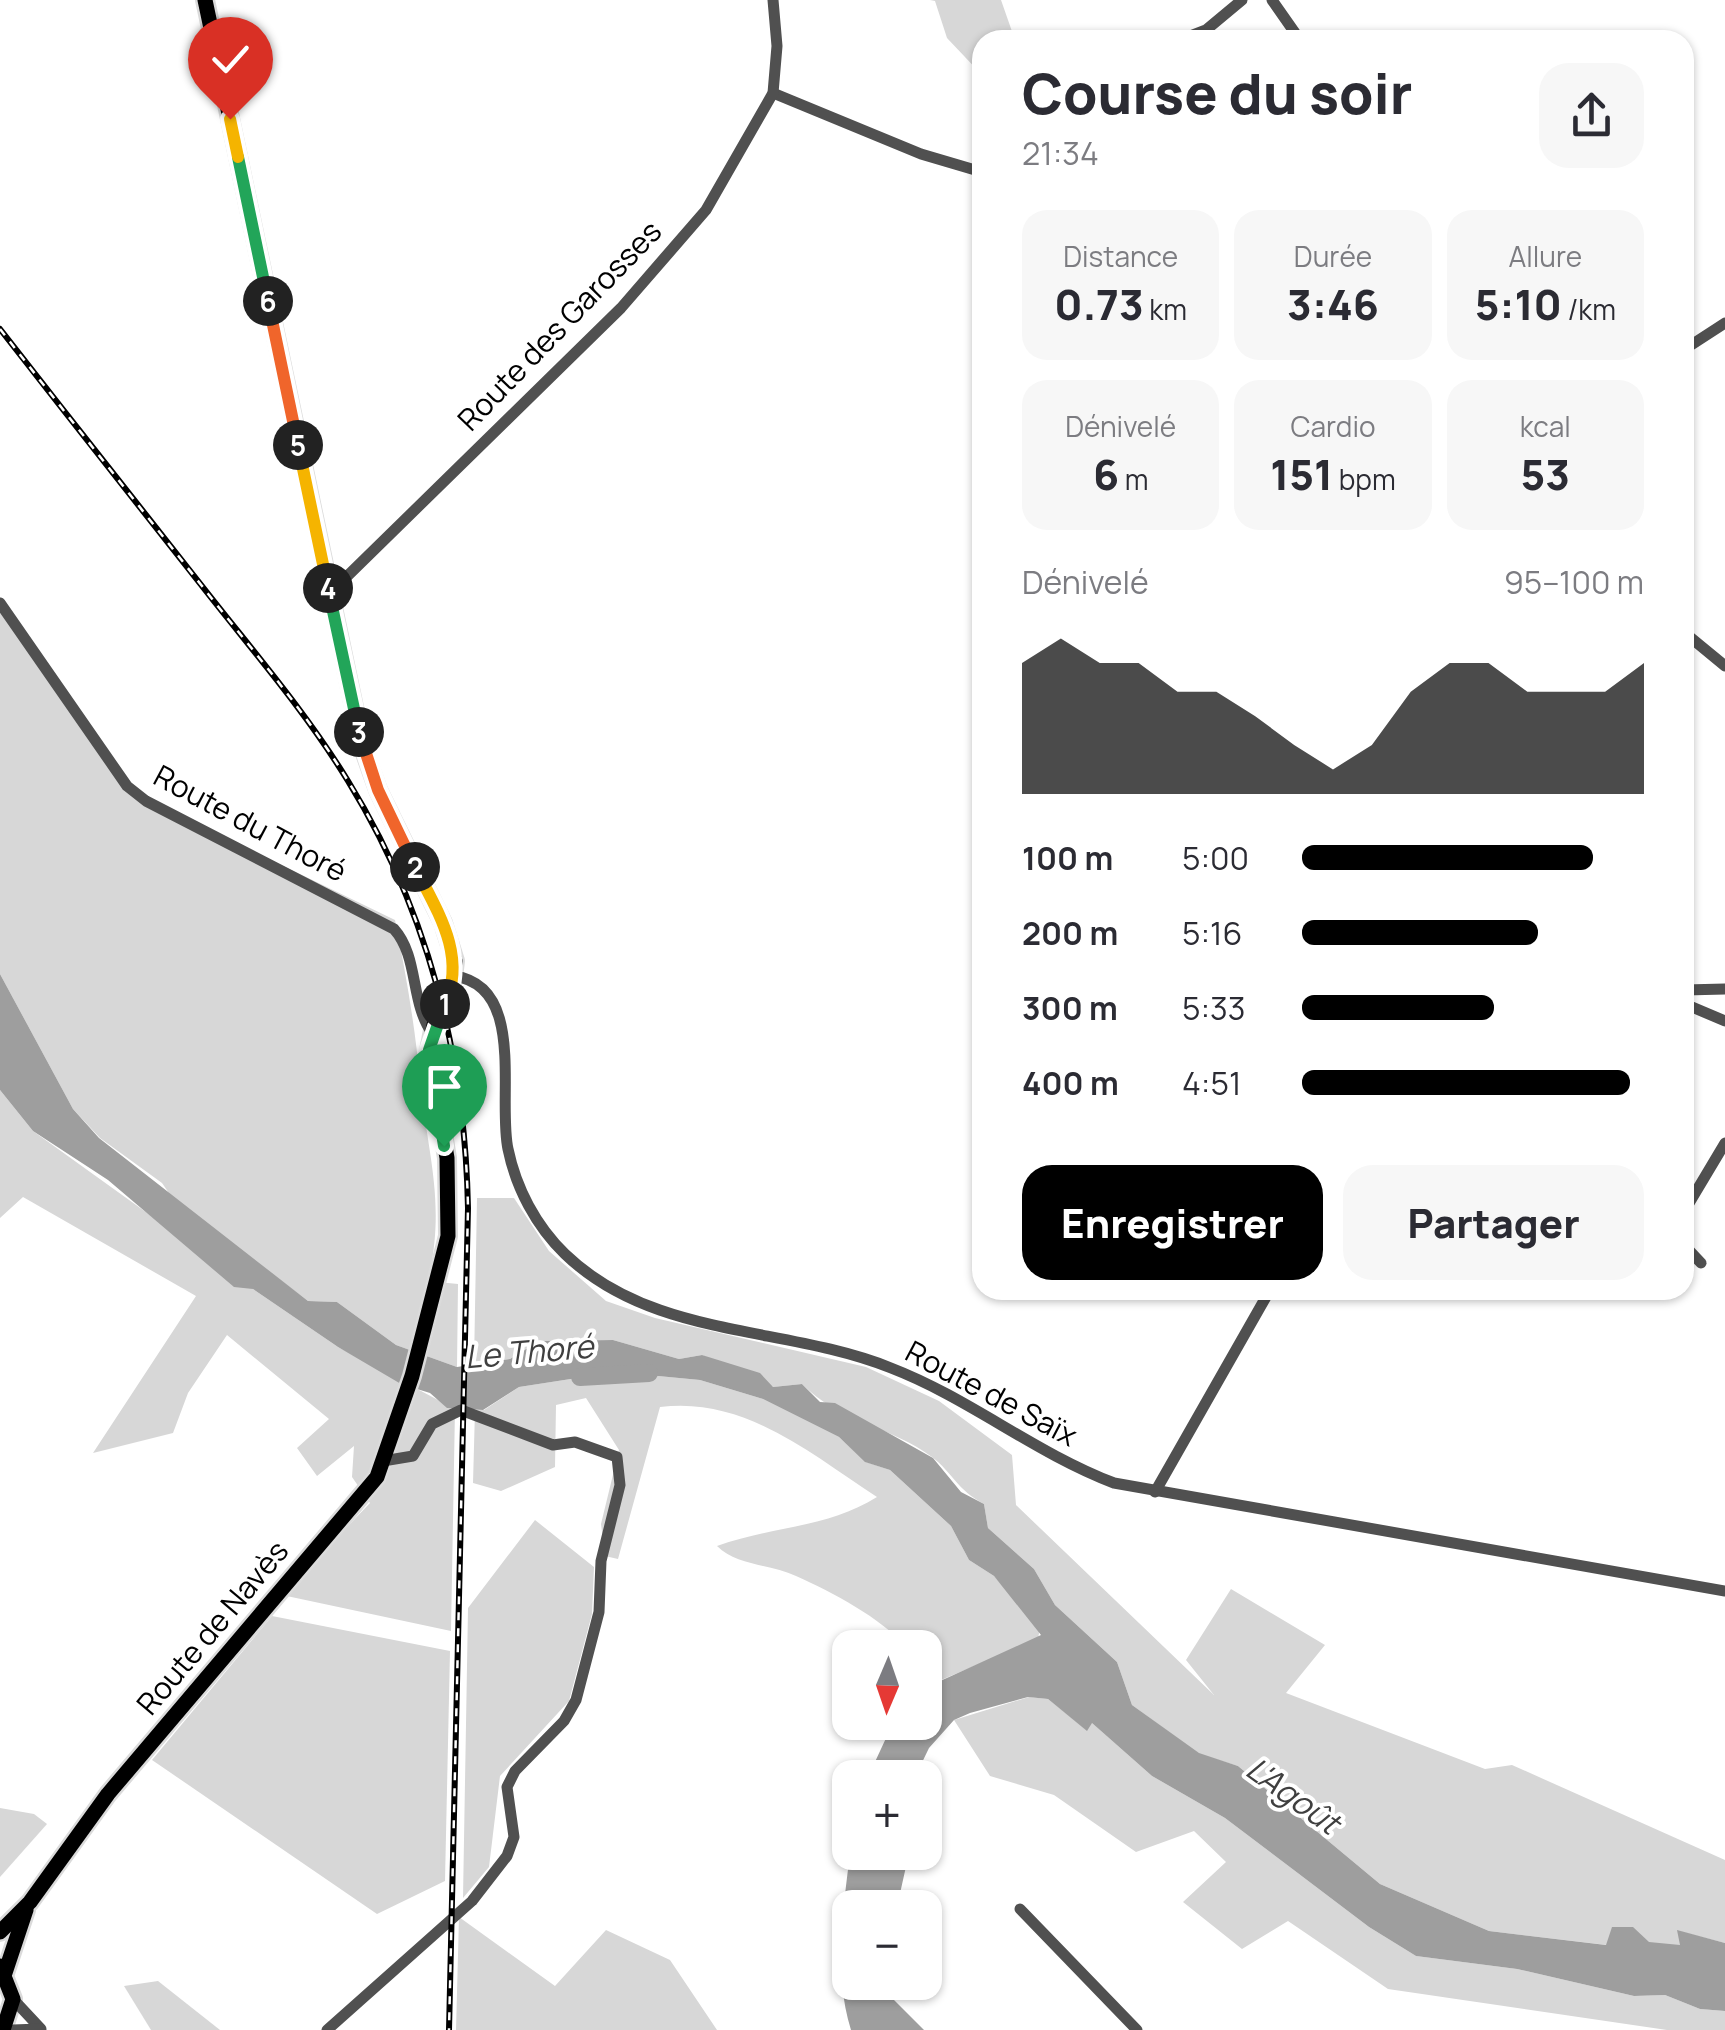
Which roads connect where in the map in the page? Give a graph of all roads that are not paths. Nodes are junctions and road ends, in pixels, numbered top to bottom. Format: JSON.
{"nodes":[{"id":1,"x":205,"y":0,"type":"edge"},
{"id":2,"x":772,"y":0,"type":"edge"},
{"id":3,"x":1242,"y":0,"type":"edge"},
{"id":4,"x":1272,"y":0,"type":"edge"},
{"id":5,"x":1206,"y":30,"type":"edge"},
{"id":6,"x":1293,"y":30,"type":"edge"},
{"id":7,"x":773,"y":93,"type":"junction"},
{"id":8,"x":972,"y":170,"type":"edge"},
{"id":9,"x":1725,"y":323,"type":"edge"},
{"id":10,"x":1694,"y":343,"type":"edge"},
{"id":11,"x":329,"y":594,"type":"junction"},
{"id":12,"x":0,"y":602,"type":"edge"},
{"id":13,"x":1694,"y":640,"type":"edge"},
{"id":14,"x":1725,"y":666,"type":"edge"},
{"id":15,"x":454,"y":976,"type":"junction"},
{"id":16,"x":1725,"y":989,"type":"edge"},
{"id":17,"x":1694,"y":990,"type":"edge"},
{"id":18,"x":1694,"y":1008,"type":"edge"},
{"id":19,"x":1725,"y":1021,"type":"edge"},
{"id":20,"x":432,"y":1033,"type":"junction"},
{"id":21,"x":1725,"y":1142,"type":"edge"},
{"id":22,"x":1694,"y":1195,"type":"edge"},
{"id":23,"x":1694,"y":1256,"type":"edge"},
{"id":24,"x":1701,"y":1263,"type":"dead end"},
{"id":25,"x":1264,"y":1300,"type":"edge"},
{"id":26,"x":383,"y":1461,"type":"junction"},
{"id":27,"x":1155,"y":1492,"type":"junction"},
{"id":28,"x":1725,"y":1590,"type":"edge"},
{"id":29,"x":30,"y":1902,"type":"junction"},
{"id":30,"x":1020,"y":1909,"type":"dead end"},
{"id":31,"x":0,"y":1932,"type":"edge"},
{"id":32,"x":3,"y":1970,"type":"edge"},
{"id":33,"x":13,"y":1999,"type":"junction"},
{"id":34,"x":2,"y":2030,"type":"edge"},
{"id":35,"x":14,"y":2030,"type":"edge"},
{"id":36,"x":43,"y":2030,"type":"edge"},
{"id":37,"x":327,"y":2030,"type":"edge"},
{"id":38,"x":1138,"y":2030,"type":"edge"}],
"edges":[{"from":1,"to":11,"type":"main road"},
{"from":2,"to":7,"type":"street","name":"Route des Garosses"},
{"from":3,"to":5,"type":"street"},
{"from":4,"to":6,"type":"street"},
{"from":7,"to":8,"type":"street"},
{"from":7,"to":11,"type":"street","name":"Route des Garosses"},
{"from":9,"to":10,"type":"street"},
{"from":11,"to":15,"type":"main road"},
{"from":12,"to":20,"type":"street","name":"Route du Thoré"},
{"from":13,"to":14,"type":"street"},
{"from":15,"to":20,"type":"main road"},
{"from":15,"to":27,"type":"street","name":"Route de Saïx"},
{"from":16,"to":17,"type":"street"},
{"from":18,"to":19,"type":"street"},
{"from":20,"to":26,"type":"main road","name":"Route de Navès"},
{"from":21,"to":22,"type":"street"},
{"from":23,"to":24,"type":"street"},
{"from":25,"to":27,"type":"street"},
{"from":26,"to":29,"type":"main road","name":"Route de Navès"},
{"from":26,"to":37,"type":"street"},
{"from":27,"to":28,"type":"street","name":"Route de Saïx"},
{"from":29,"to":31,"type":"main road","name":"Route de Navès"},
{"from":29,"to":32,"type":"main road","name":"Route de Navès"},
{"from":30,"to":38,"type":"street"},
{"from":32,"to":33,"type":"main road","name":"Route de Navès"},
{"from":33,"to":34,"type":"main road"},
{"from":33,"to":36,"type":"street"},
{"from":35,"to":36,"type":"street"}]}
